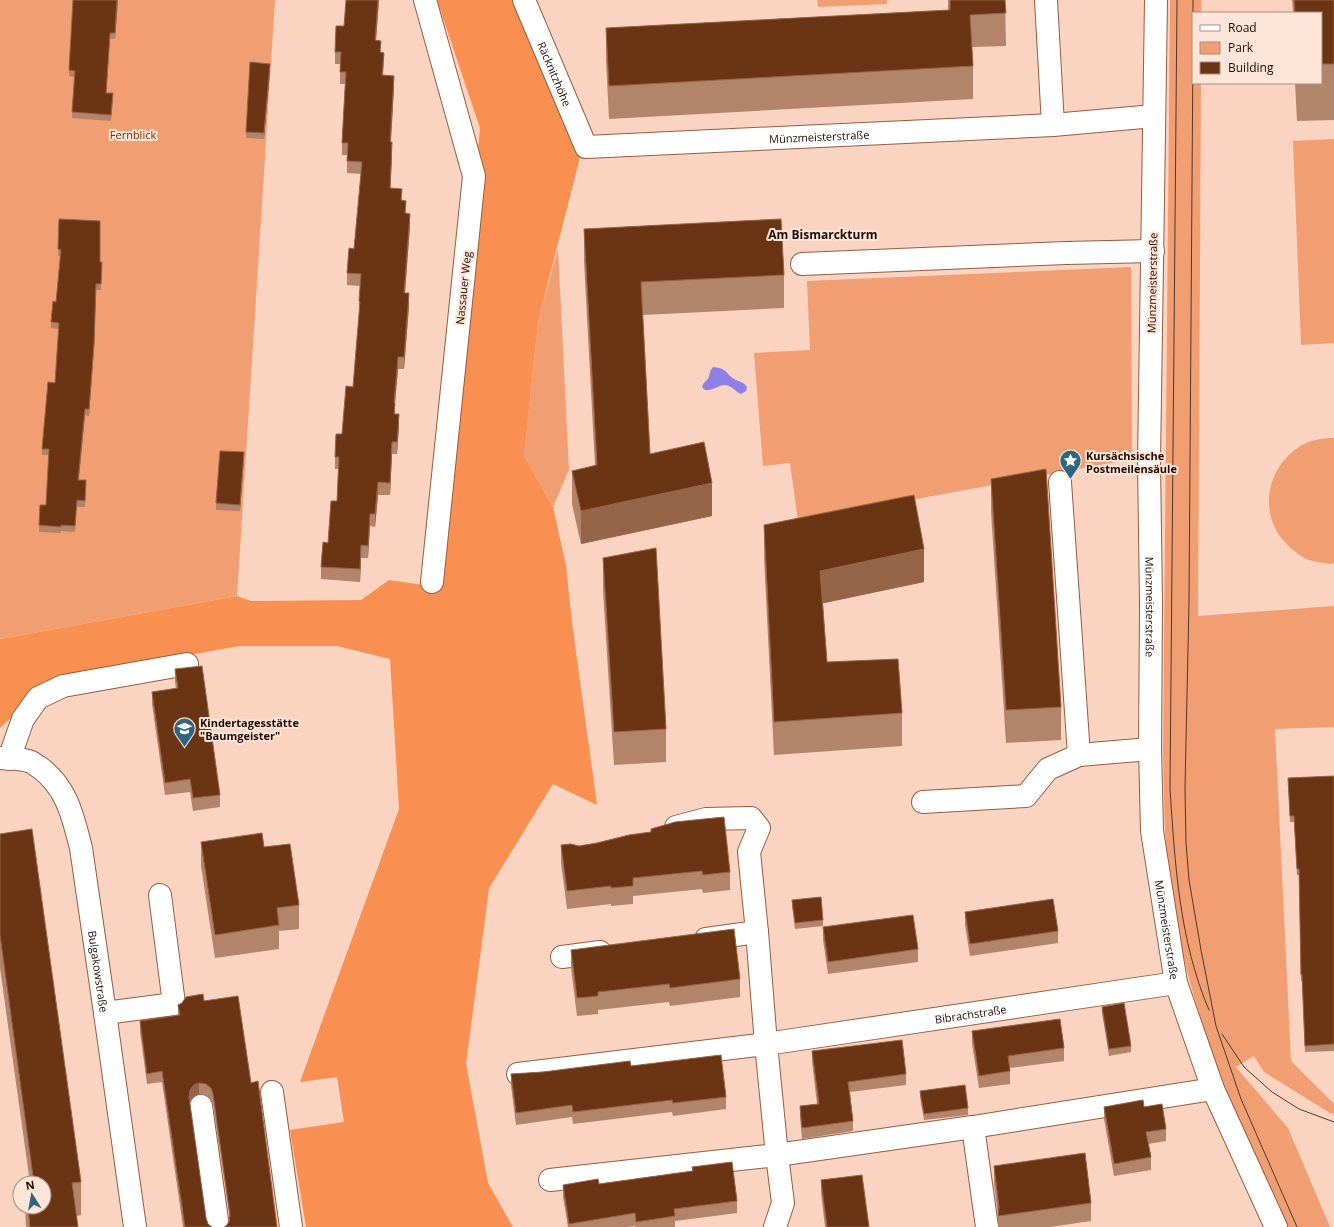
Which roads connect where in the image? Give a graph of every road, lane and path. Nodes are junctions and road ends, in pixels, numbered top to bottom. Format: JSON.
{"nodes":[{"id":1,"x":425,"y":0,"type":"edge"},
{"id":2,"x":524,"y":0,"type":"edge"},
{"id":3,"x":1046,"y":0,"type":"edge"},
{"id":4,"x":1156,"y":0,"type":"edge"},
{"id":5,"x":1154,"y":116,"type":"junction"},
{"id":6,"x":1052,"y":125,"type":"junction"},
{"id":7,"x":586,"y":147,"type":"joint"},
{"id":8,"x":1153,"y":251,"type":"junction"},
{"id":9,"x":802,"y":264,"type":"dead end"},
{"id":10,"x":1060,"y":482,"type":"dead end"},
{"id":11,"x":432,"y":582,"type":"dead end"},
{"id":12,"x":187,"y":664,"type":"dead end"},
{"id":13,"x":1150,"y":749,"type":"junction"},
{"id":14,"x":1079,"y":755,"type":"junction"},
{"id":15,"x":4,"y":758,"type":"edge"},
{"id":16,"x":923,"y":802,"type":"dead end"},
{"id":17,"x":654,"y":833,"type":"edge"},
{"id":18,"x":160,"y":895,"type":"dead end"},
{"id":19,"x":757,"y":932,"type":"junction"},
{"id":20,"x":687,"y":941,"type":"edge"},
{"id":21,"x":617,"y":950,"type":"edge"},
{"id":22,"x":562,"y":956,"type":"dead end"},
{"id":23,"x":1176,"y":983,"type":"junction"},
{"id":24,"x":105,"y":1013,"type":"junction"},
{"id":25,"x":766,"y":1044,"type":"junction"},
{"id":26,"x":518,"y":1074,"type":"edge"},
{"id":27,"x":1213,"y":1089,"type":"junction"},
{"id":28,"x":272,"y":1092,"type":"dead end"},
{"id":29,"x":201,"y":1106,"type":"dead end"},
{"id":30,"x":973,"y":1127,"type":"junction"},
{"id":31,"x":776,"y":1155,"type":"junction"},
{"id":32,"x":550,"y":1180,"type":"dead end"},
{"id":33,"x":135,"y":1227,"type":"edge"},
{"id":34,"x":218,"y":1227,"type":"edge"},
{"id":35,"x":291,"y":1227,"type":"edge"},
{"id":36,"x":775,"y":1227,"type":"edge"},
{"id":37,"x":987,"y":1227,"type":"edge"},
{"id":38,"x":1276,"y":1227,"type":"edge"}],
"edges":[{"from":1,"to":11,"type":"street","name":"Nassauer Weg"},
{"from":2,"to":7,"type":"street","name":"Räcknitzhöhe"},
{"from":3,"to":6,"type":"street"},
{"from":4,"to":5,"type":"street","name":"Münzmeisterstraße"},
{"from":5,"to":6,"type":"street","name":"Münzmeisterstraße"},
{"from":5,"to":8,"type":"street","name":"Münzmeisterstraße"},
{"from":6,"to":7,"type":"street","name":"Münzmeisterstraße"},
{"from":8,"to":9,"type":"street"},
{"from":8,"to":13,"type":"street","name":"Münzmeisterstraße"},
{"from":10,"to":14,"type":"street"},
{"from":12,"to":15,"type":"street"},
{"from":13,"to":14,"type":"street"},
{"from":13,"to":23,"type":"street","name":"Münzmeisterstraße"},
{"from":14,"to":16,"type":"street"},
{"from":15,"to":24,"type":"street","name":"Bulgakowstraße"},
{"from":17,"to":19,"type":"street"},
{"from":18,"to":24,"type":"street"},
{"from":19,"to":20,"type":"street"},
{"from":19,"to":25,"type":"street"},
{"from":21,"to":22,"type":"street"},
{"from":23,"to":25,"type":"street","name":"Bibrachstraße"},
{"from":23,"to":27,"type":"street","name":"Münzmeisterstraße"},
{"from":24,"to":33,"type":"street","name":"Bulgakowstraße"},
{"from":25,"to":26,"type":"street","name":"Bibrachstraße"},
{"from":25,"to":31,"type":"street"},
{"from":27,"to":30,"type":"street"},
{"from":27,"to":38,"type":"street","name":"Münzmeisterstraße"},
{"from":28,"to":35,"type":"street"},
{"from":29,"to":34,"type":"street"},
{"from":30,"to":31,"type":"street"},
{"from":30,"to":37,"type":"street"},
{"from":31,"to":32,"type":"street"},
{"from":31,"to":36,"type":"street"}]}
